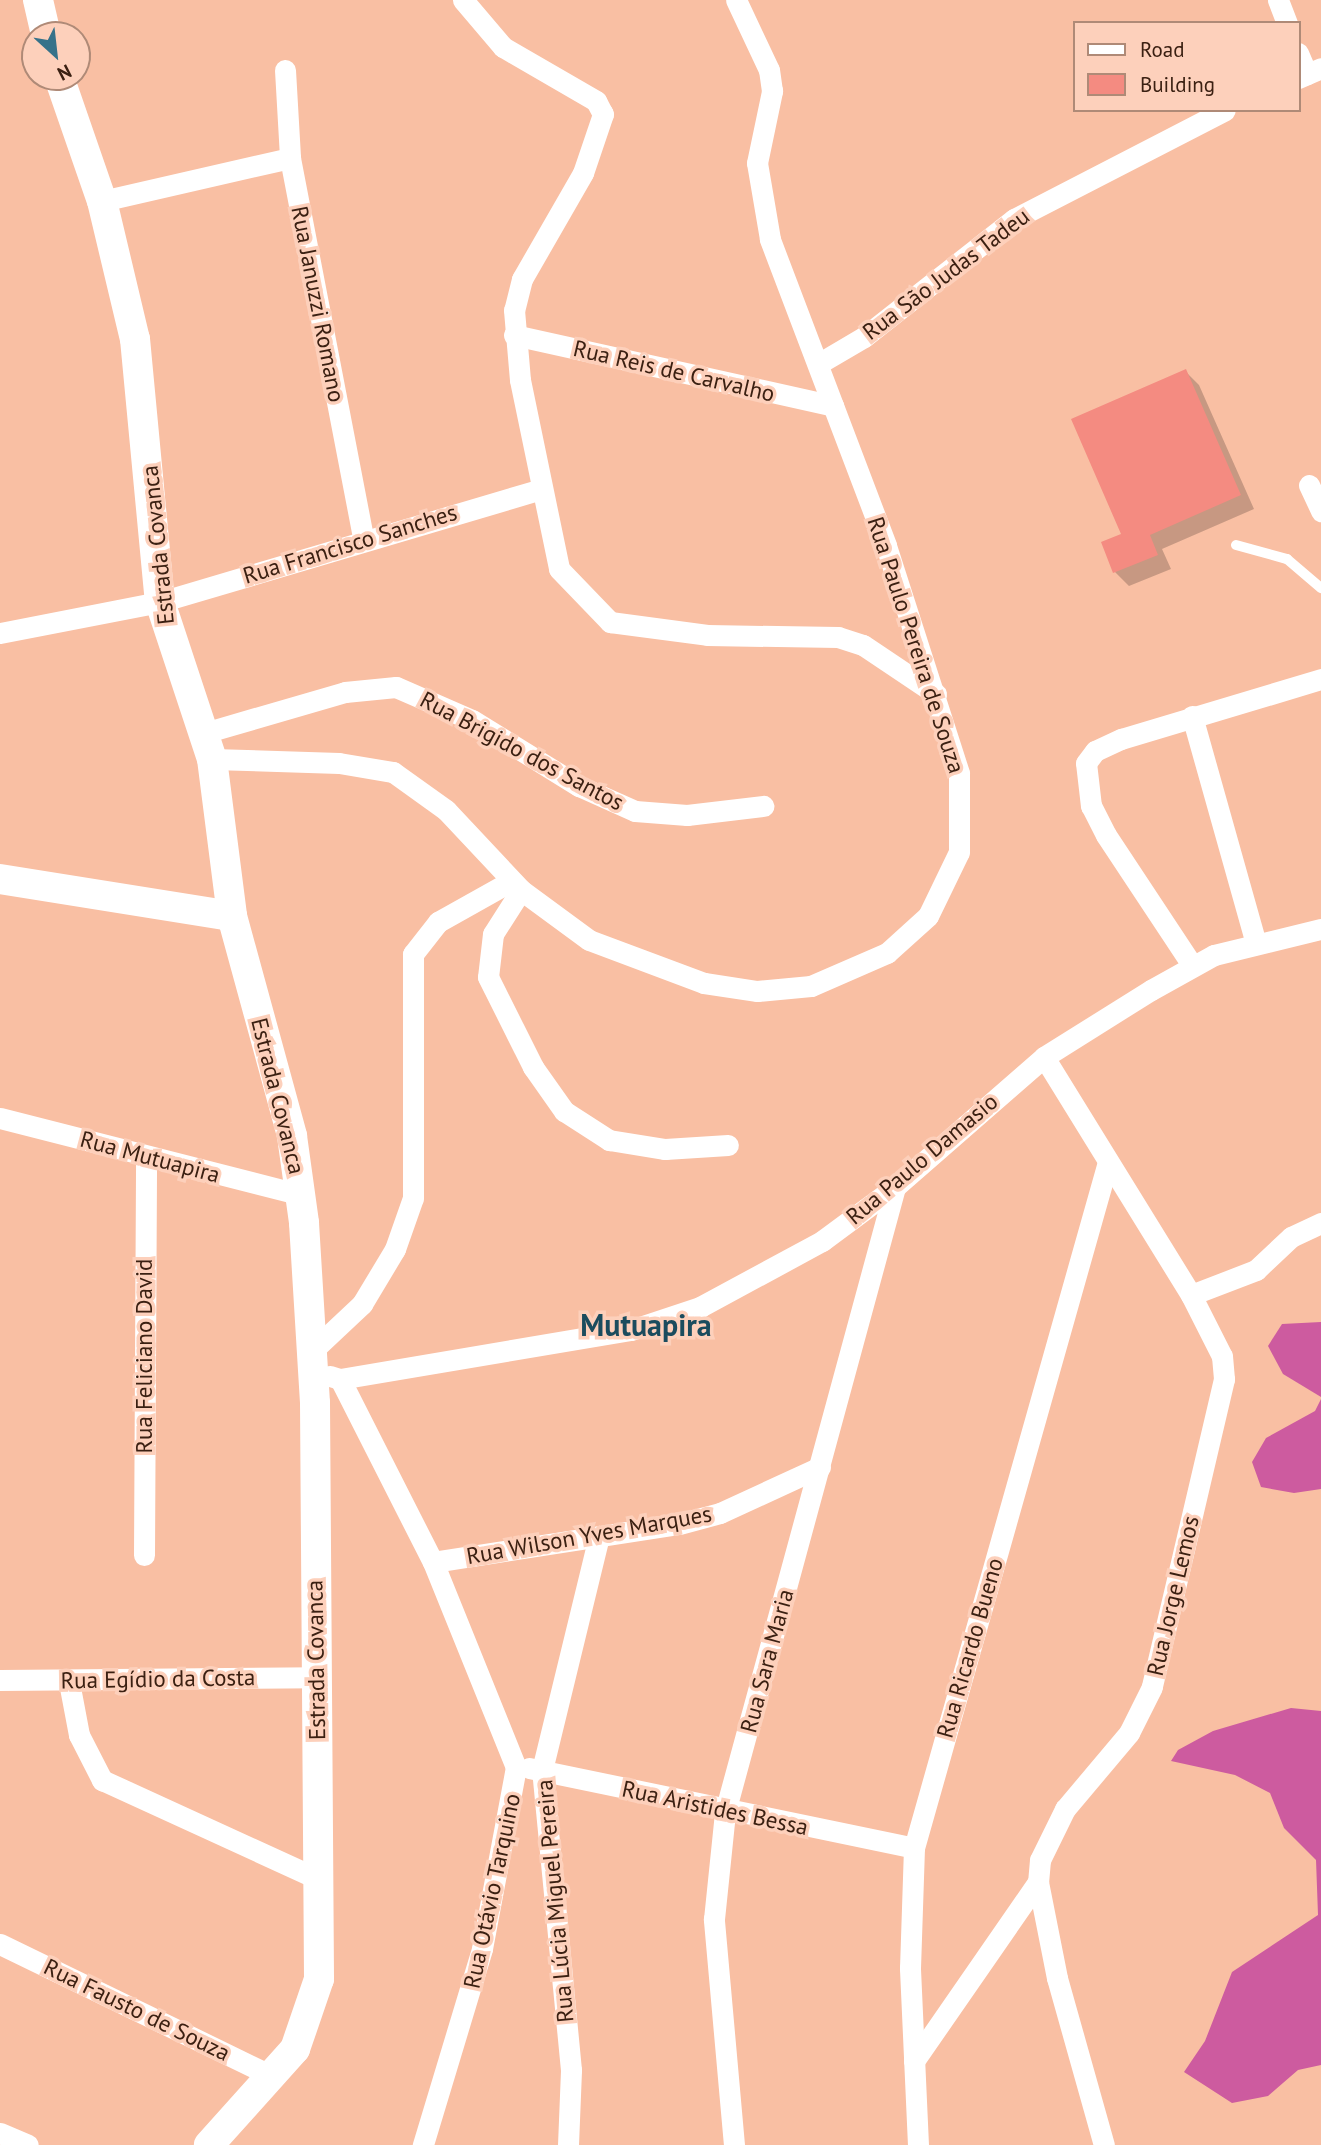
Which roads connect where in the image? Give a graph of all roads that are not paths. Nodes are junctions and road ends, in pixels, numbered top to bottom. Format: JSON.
{"nodes":[{"id":1,"x":38,"y":0,"type":"edge"},
{"id":2,"x":463,"y":0,"type":"edge"},
{"id":3,"x":736,"y":0,"type":"edge"},
{"id":4,"x":1278,"y":0,"type":"edge"},
{"id":5,"x":43,"y":21,"type":"edge"},
{"id":6,"x":1286,"y":21,"type":"edge"},
{"id":7,"x":1300,"y":57,"type":"edge"},
{"id":8,"x":285,"y":70,"type":"dead end"},
{"id":9,"x":1309,"y":74,"type":"edge"},
{"id":10,"x":64,"y":91,"type":"edge"},
{"id":11,"x":1221,"y":112,"type":"edge"},
{"id":12,"x":290,"y":158,"type":"junction"},
{"id":13,"x":102,"y":201,"type":"junction"},
{"id":14,"x":514,"y":335,"type":"junction"},
{"id":15,"x":818,"y":364,"type":"junction"},
{"id":16,"x":834,"y":407,"type":"junction"},
{"id":17,"x":1309,"y":485,"type":"dead end"},
{"id":18,"x":541,"y":489,"type":"junction"},
{"id":19,"x":1321,"y":511,"type":"edge"},
{"id":20,"x":363,"y":537,"type":"junction"},
{"id":21,"x":1236,"y":545,"type":"dead end"},
{"id":22,"x":1321,"y":588,"type":"edge"},
{"id":23,"x":160,"y":602,"type":"junction"},
{"id":24,"x":0,"y":633,"type":"edge"},
{"id":25,"x":1321,"y":679,"type":"edge"},
{"id":26,"x":936,"y":694,"type":"junction"},
{"id":27,"x":1192,"y":716,"type":"junction"},
{"id":28,"x":208,"y":746,"type":"junction"},
{"id":29,"x":763,"y":806,"type":"dead end"},
{"id":30,"x":0,"y":879,"type":"edge"},
{"id":31,"x":516,"y":885,"type":"junction"},
{"id":32,"x":232,"y":916,"type":"junction"},
{"id":33,"x":1321,"y":929,"type":"edge"},
{"id":34,"x":1256,"y":944,"type":"junction"},
{"id":35,"x":1192,"y":965,"type":"junction"},
{"id":36,"x":1044,"y":1057,"type":"junction"},
{"id":37,"x":0,"y":1118,"type":"edge"},
{"id":38,"x":728,"y":1145,"type":"dead end"},
{"id":39,"x":146,"y":1157,"type":"junction"},
{"id":40,"x":1108,"y":1162,"type":"junction"},
{"id":41,"x":895,"y":1187,"type":"junction"},
{"id":42,"x":301,"y":1195,"type":"junction"},
{"id":43,"x":1321,"y":1223,"type":"edge"},
{"id":44,"x":1191,"y":1295,"type":"junction"},
{"id":45,"x":322,"y":1367,"type":"junction"},
{"id":46,"x":820,"y":1466,"type":"junction"},
{"id":47,"x":599,"y":1536,"type":"junction"},
{"id":48,"x":144,"y":1555,"type":"dead end"},
{"id":49,"x":433,"y":1562,"type":"junction"},
{"id":50,"x":317,"y":1677,"type":"junction"},
{"id":51,"x":0,"y":1680,"type":"edge"},
{"id":52,"x":69,"y":1682,"type":"junction"},
{"id":53,"x":516,"y":1767,"type":"junction"},
{"id":54,"x":542,"y":1770,"type":"junction"},
{"id":55,"x":725,"y":1812,"type":"junction"},
{"id":56,"x":914,"y":1848,"type":"junction"},
{"id":57,"x":320,"y":1880,"type":"junction"},
{"id":58,"x":1038,"y":1882,"type":"junction"},
{"id":59,"x":0,"y":1944,"type":"edge"},
{"id":60,"x":914,"y":2061,"type":"junction"},
{"id":61,"x":274,"y":2077,"type":"junction"},
{"id":62,"x":0,"y":2133,"type":"edge"},
{"id":63,"x":28,"y":2145,"type":"edge"},
{"id":64,"x":209,"y":2145,"type":"edge"},
{"id":65,"x":423,"y":2145,"type":"edge"},
{"id":66,"x":568,"y":2145,"type":"edge"},
{"id":67,"x":734,"y":2145,"type":"edge"},
{"id":68,"x":918,"y":2145,"type":"edge"},
{"id":69,"x":1104,"y":2145,"type":"edge"}],
"edges":[{"from":1,"to":5,"type":"street"},
{"from":2,"to":14,"type":"street"},
{"from":3,"to":15,"type":"street","name":"Rua Paulo Pereira de Souza"},
{"from":4,"to":6,"type":"street"},
{"from":7,"to":9,"type":"street"},
{"from":8,"to":12,"type":"street","name":"Rua Januzzi Romano"},
{"from":10,"to":13,"type":"street","name":"Estrada Covanca"},
{"from":11,"to":15,"type":"street","name":"Rua São Judas Tadeu"},
{"from":12,"to":13,"type":"street"},
{"from":12,"to":20,"type":"street","name":"Rua Januzzi Romano"},
{"from":13,"to":23,"type":"street","name":"Estrada Covanca"},
{"from":14,"to":16,"type":"street","name":"Rua Reis de Carvalho"},
{"from":14,"to":18,"type":"street"},
{"from":15,"to":16,"type":"street","name":"Rua Paulo Pereira de Souza"},
{"from":16,"to":26,"type":"street","name":"Rua Paulo Pereira de Souza"},
{"from":17,"to":19,"type":"street"},
{"from":18,"to":20,"type":"street","name":"Rua Francisco Sanches"},
{"from":18,"to":26,"type":"street"},
{"from":20,"to":23,"type":"street","name":"Rua Francisco Sanches"},
{"from":21,"to":22,"type":"lane"},
{"from":23,"to":24,"type":"street","name":"Rua Francisco Sanches"},
{"from":23,"to":28,"type":"street","name":"Estrada Covanca"},
{"from":25,"to":27,"type":"street"},
{"from":26,"to":31,"type":"street","name":"Rua Paulo Pereira de Souza"},
{"from":27,"to":34,"type":"street"},
{"from":27,"to":35,"type":"street"},
{"from":28,"to":29,"type":"street","name":"Rua Brigido dos Santos"},
{"from":28,"to":31,"type":"street","name":"Rua Paulo Pereira de Souza"},
{"from":28,"to":32,"type":"street","name":"Estrada Covanca"},
{"from":30,"to":32,"type":"street"},
{"from":31,"to":38,"type":"street"},
{"from":31,"to":45,"type":"street"},
{"from":32,"to":42,"type":"street","name":"Estrada Covanca"},
{"from":33,"to":34,"type":"street","name":"Rua Paulo Damasio"},
{"from":34,"to":35,"type":"street","name":"Rua Paulo Damasio"},
{"from":35,"to":36,"type":"street","name":"Rua Paulo Damasio"},
{"from":36,"to":40,"type":"street","name":"Rua Jorge Lemos"},
{"from":36,"to":41,"type":"street","name":"Rua Paulo Damasio"},
{"from":37,"to":39,"type":"street","name":"Rua Mutuapira"},
{"from":39,"to":42,"type":"street","name":"Rua Mutuapira"},
{"from":39,"to":48,"type":"street","name":"Rua Feliciano David"},
{"from":40,"to":44,"type":"street","name":"Rua Jorge Lemos"},
{"from":40,"to":56,"type":"street","name":"Rua Ricardo Bueno"},
{"from":41,"to":45,"type":"street","name":"Rua Paulo Damasio"},
{"from":41,"to":46,"type":"street","name":"Rua Sara Maria"},
{"from":42,"to":45,"type":"street","name":"Estrada Covanca"},
{"from":43,"to":44,"type":"street"},
{"from":44,"to":58,"type":"street","name":"Rua Jorge Lemos"},
{"from":45,"to":49,"type":"street"},
{"from":45,"to":50,"type":"street","name":"Estrada Covanca"},
{"from":46,"to":47,"type":"street","name":"Rua Wilson Yves Marques"},
{"from":46,"to":55,"type":"street","name":"Rua Sara Maria"},
{"from":47,"to":49,"type":"street","name":"Rua Wilson Yves Marques"},
{"from":47,"to":54,"type":"street","name":"Rua Lúcia Miguel Pereira"},
{"from":49,"to":53,"type":"street","name":"Rua Otávio Tarquino"},
{"from":50,"to":52,"type":"street","name":"Rua Egídio da Costa"},
{"from":50,"to":57,"type":"street","name":"Estrada Covanca"},
{"from":51,"to":52,"type":"street","name":"Rua Egídio da Costa"},
{"from":52,"to":57,"type":"street"},
{"from":53,"to":54,"type":"street","name":"Rua Aristides Bessa"},
{"from":53,"to":65,"type":"street","name":"Rua Otávio Tarquino"},
{"from":54,"to":55,"type":"street","name":"Rua Aristides Bessa"},
{"from":54,"to":66,"type":"street","name":"Rua Lúcia Miguel Pereira"},
{"from":55,"to":56,"type":"street","name":"Rua Aristides Bessa"},
{"from":55,"to":67,"type":"street","name":"Rua Sara Maria"},
{"from":56,"to":60,"type":"street","name":"Rua Ricardo Bueno"},
{"from":57,"to":61,"type":"street","name":"Estrada Covanca"},
{"from":58,"to":60,"type":"street"},
{"from":58,"to":69,"type":"street","name":"Rua Jorge Lemos"},
{"from":59,"to":61,"type":"street","name":"Rua Fausto de Souza"},
{"from":60,"to":68,"type":"street","name":"Rua Ricardo Bueno"},
{"from":61,"to":64,"type":"street","name":"Estrada Covanca"},
{"from":62,"to":63,"type":"street"}]}
